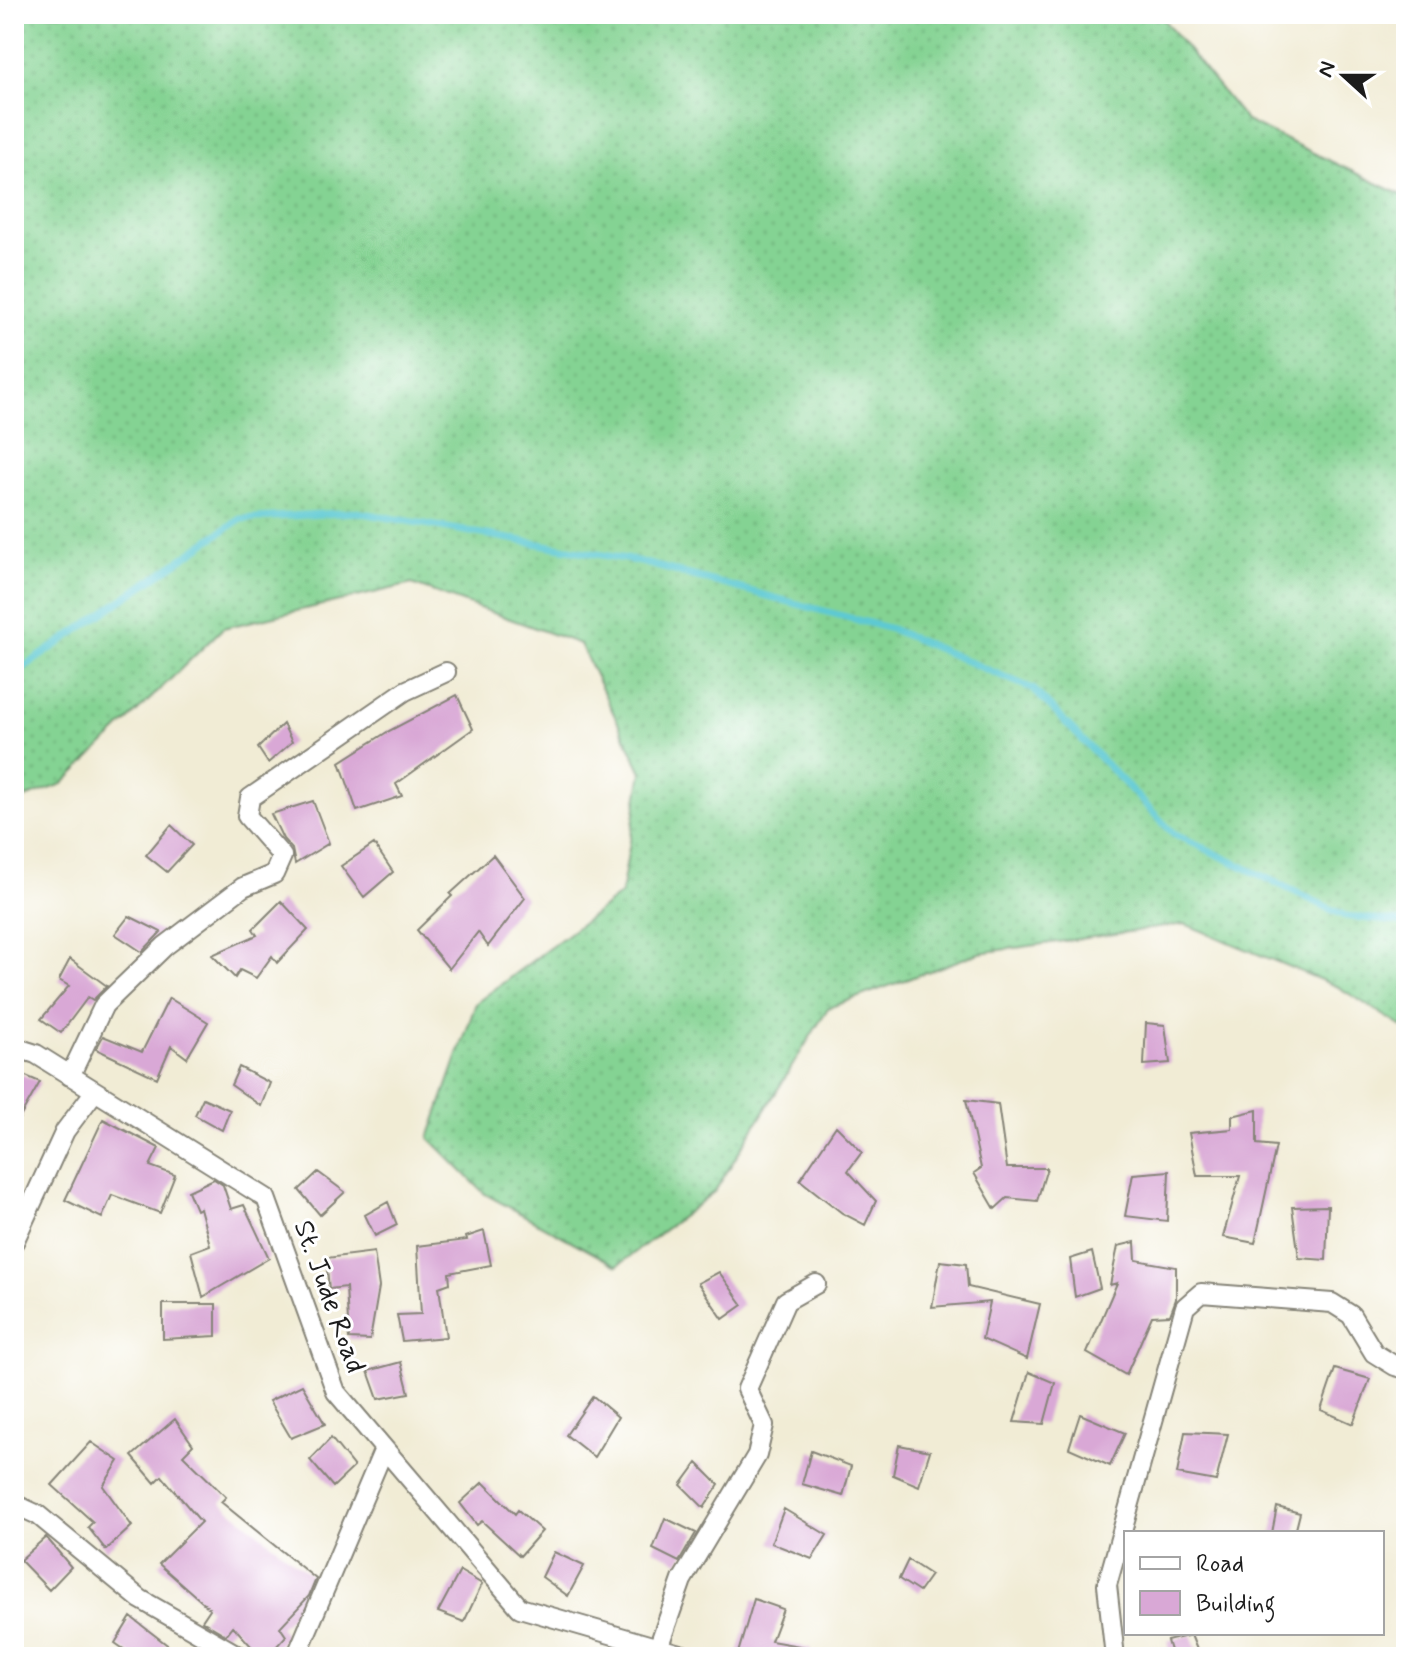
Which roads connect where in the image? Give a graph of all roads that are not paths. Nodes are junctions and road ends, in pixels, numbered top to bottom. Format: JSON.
{"nodes":[{"id":1,"x":446,"y":672,"type":"dead end"},
{"id":2,"x":14,"y":1047,"type":"edge"},
{"id":3,"x":70,"y":1076,"type":"junction"},
{"id":4,"x":95,"y":1091,"type":"junction"},
{"id":5,"x":14,"y":1242,"type":"edge"},
{"id":6,"x":816,"y":1284,"type":"dead end"},
{"id":7,"x":1406,"y":1369,"type":"edge"},
{"id":8,"x":384,"y":1449,"type":"junction"},
{"id":9,"x":14,"y":1504,"type":"edge"},
{"id":10,"x":658,"y":1648,"type":"junction"},
{"id":11,"x":241,"y":1657,"type":"edge"},
{"id":12,"x":296,"y":1657,"type":"edge"},
{"id":13,"x":690,"y":1657,"type":"edge"},
{"id":14,"x":1115,"y":1657,"type":"edge"}],
"edges":[{"from":1,"to":3,"type":"street"},
{"from":2,"to":3,"type":"street","name":"St. Jude Road"},
{"from":3,"to":4,"type":"street","name":"St. Jude Road"},
{"from":4,"to":5,"type":"street"},
{"from":4,"to":8,"type":"street","name":"St. Jude Road"},
{"from":6,"to":10,"type":"street"},
{"from":7,"to":14,"type":"street"},
{"from":8,"to":10,"type":"street","name":"St. Jude Road"},
{"from":8,"to":12,"type":"street"},
{"from":9,"to":11,"type":"street"},
{"from":10,"to":13,"type":"street","name":"St. Jude Road"}]}
